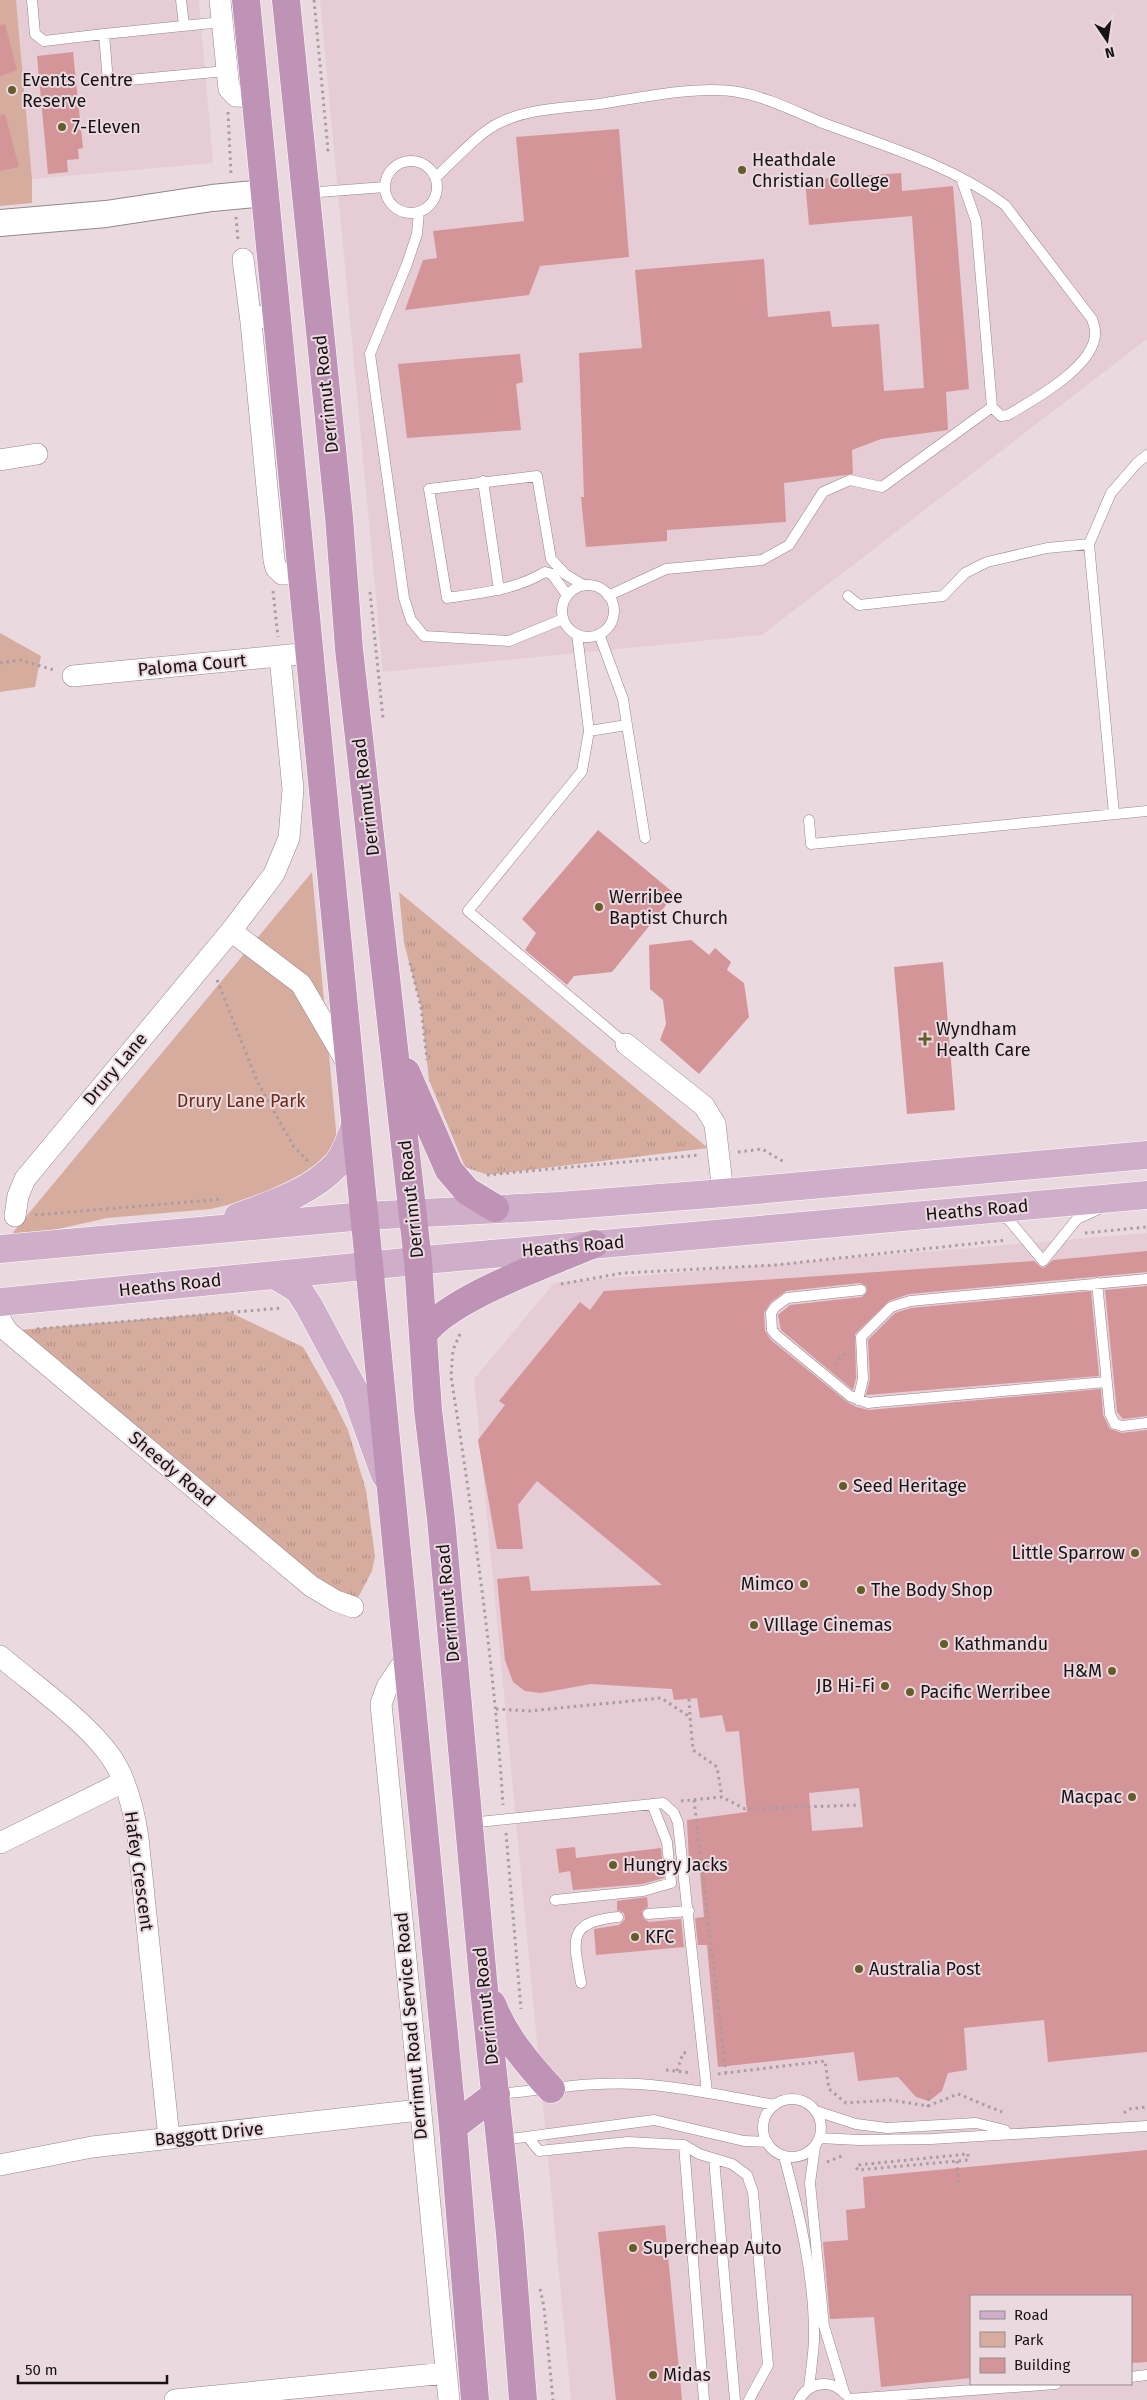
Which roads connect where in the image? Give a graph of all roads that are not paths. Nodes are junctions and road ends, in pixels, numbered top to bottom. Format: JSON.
{"nodes":[{"id":1,"x":32,"y":0,"type":"edge"},
{"id":2,"x":181,"y":0,"type":"edge"},
{"id":3,"x":220,"y":0,"type":"edge"},
{"id":4,"x":246,"y":0,"type":"edge"},
{"id":5,"x":286,"y":0,"type":"edge"},
{"id":6,"x":222,"y":22,"type":"junction"},
{"id":7,"x":184,"y":25,"type":"junction"},
{"id":8,"x":288,"y":27,"type":"junction"},
{"id":9,"x":104,"y":34,"type":"junction"},
{"id":10,"x":228,"y":80,"type":"junction"},
{"id":11,"x":256,"y":97,"type":"junction"},
{"id":12,"x":436,"y":177,"type":"junction"},
{"id":13,"x":961,"y":178,"type":"junction"},
{"id":14,"x":385,"y":187,"type":"junction"},
{"id":15,"x":305,"y":193,"type":"junction"},
{"id":16,"x":266,"y":200,"type":"junction"},
{"id":17,"x":419,"y":212,"type":"junction"},
{"id":18,"x":0,"y":224,"type":"edge"},
{"id":19,"x":243,"y":259,"type":"road end"},
{"id":20,"x":276,"y":310,"type":"junction"},
{"id":21,"x":251,"y":322,"type":"junction"},
{"id":22,"x":992,"y":407,"type":"junction"},
{"id":23,"x":37,"y":454,"type":"dead end"},
{"id":24,"x":1147,"y":455,"type":"edge"},
{"id":25,"x":0,"y":460,"type":"edge"},
{"id":26,"x":483,"y":481,"type":"junction"},
{"id":27,"x":339,"y":517,"type":"junction"},
{"id":28,"x":1089,"y":544,"type":"junction"},
{"id":29,"x":302,"y":574,"type":"junction"},
{"id":30,"x":583,"y":585,"type":"junction"},
{"id":31,"x":499,"y":590,"type":"junction"},
{"id":32,"x":567,"y":594,"type":"junction"},
{"id":33,"x":608,"y":596,"type":"junction"},
{"id":34,"x":848,"y":596,"type":"dead end"},
{"id":35,"x":563,"y":619,"type":"junction"},
{"id":36,"x":577,"y":634,"type":"junction"},
{"id":37,"x":600,"y":634,"type":"junction"},
{"id":38,"x":349,"y":649,"type":"junction"},
{"id":39,"x":310,"y":653,"type":"junction"},
{"id":40,"x":280,"y":657,"type":"junction"},
{"id":41,"x":73,"y":676,"type":"road end"},
{"id":42,"x":627,"y":725,"type":"junction"},
{"id":43,"x":589,"y":731,"type":"junction"},
{"id":44,"x":1147,"y":811,"type":"edge"},
{"id":45,"x":1114,"y":814,"type":"junction"},
{"id":46,"x":809,"y":820,"type":"dead end"},
{"id":47,"x":645,"y":838,"type":"dead end"},
{"id":48,"x":231,"y":931,"type":"junction"},
{"id":49,"x":626,"y":1044,"type":"joint"},
{"id":50,"x":395,"y":1048,"type":"junction"},
{"id":51,"x":350,"y":1068,"type":"junction"},
{"id":52,"x":355,"y":1126,"type":"junction"},
{"id":53,"x":1147,"y":1155,"type":"edge"},
{"id":54,"x":723,"y":1193,"type":"junction"},
{"id":55,"x":1137,"y":1195,"type":"edge"},
{"id":56,"x":494,"y":1208,"type":"junction"},
{"id":57,"x":988,"y":1210,"type":"junction"},
{"id":58,"x":413,"y":1214,"type":"junction"},
{"id":59,"x":15,"y":1216,"type":"road end"},
{"id":60,"x":364,"y":1216,"type":"junction"},
{"id":61,"x":796,"y":1226,"type":"junction"},
{"id":62,"x":201,"y":1230,"type":"junction"},
{"id":63,"x":594,"y":1244,"type":"junction"},
{"id":64,"x":0,"y":1248,"type":"edge"},
{"id":65,"x":418,"y":1261,"type":"junction"},
{"id":66,"x":369,"y":1266,"type":"junction"},
{"id":67,"x":274,"y":1275,"type":"junction"},
{"id":68,"x":1147,"y":1279,"type":"edge"},
{"id":69,"x":1097,"y":1283,"type":"junction"},
{"id":70,"x":861,"y":1290,"type":"dead end"},
{"id":71,"x":0,"y":1302,"type":"edge"},
{"id":72,"x":3,"y":1325,"type":"edge"},
{"id":73,"x":424,"y":1335,"type":"junction"},
{"id":74,"x":1106,"y":1382,"type":"junction"},
{"id":75,"x":858,"y":1400,"type":"junction"},
{"id":76,"x":1147,"y":1423,"type":"edge"},
{"id":77,"x":390,"y":1488,"type":"junction"},
{"id":78,"x":353,"y":1607,"type":"dead end"},
{"id":79,"x":0,"y":1656,"type":"edge"},
{"id":80,"x":406,"y":1659,"type":"junction"},
{"id":81,"x":123,"y":1782,"type":"junction"},
{"id":82,"x":652,"y":1804,"type":"junction"},
{"id":83,"x":468,"y":1823,"type":"junction"},
{"id":84,"x":0,"y":1842,"type":"edge"},
{"id":85,"x":554,"y":1900,"type":"dead end"},
{"id":86,"x":688,"y":1910,"type":"junction"},
{"id":87,"x":648,"y":1914,"type":"dead end"},
{"id":88,"x":618,"y":1917,"type":"dead end"},
{"id":89,"x":482,"y":1979,"type":"junction"},
{"id":90,"x":581,"y":1983,"type":"dead end"},
{"id":91,"x":551,"y":2089,"type":"junction"},
{"id":92,"x":707,"y":2093,"type":"junction"},
{"id":93,"x":496,"y":2094,"type":"junction"},
{"id":94,"x":775,"y":2105,"type":"junction"},
{"id":95,"x":419,"y":2110,"type":"junction"},
{"id":96,"x":816,"y":2111,"type":"junction"},
{"id":97,"x":1147,"y":2126,"type":"edge"},
{"id":98,"x":453,"y":2127,"type":"junction"},
{"id":99,"x":1016,"y":2133,"type":"junction"},
{"id":100,"x":528,"y":2137,"type":"junction"},
{"id":101,"x":169,"y":2138,"type":"junction"},
{"id":102,"x":500,"y":2140,"type":"junction"},
{"id":103,"x":767,"y":2142,"type":"junction"},
{"id":104,"x":817,"y":2142,"type":"junction"},
{"id":105,"x":684,"y":2146,"type":"junction"},
{"id":106,"x":784,"y":2156,"type":"junction"},
{"id":107,"x":714,"y":2159,"type":"junction"},
{"id":108,"x":0,"y":2165,"type":"edge"},
{"id":109,"x":510,"y":2234,"type":"junction"},
{"id":110,"x":446,"y":2373,"type":"junction"},
{"id":111,"x":1147,"y":2375,"type":"edge"},
{"id":112,"x":1132,"y":2376,"type":"edge"},
{"id":113,"x":1040,"y":2385,"type":"edge"},
{"id":114,"x":809,"y":2387,"type":"junction"},
{"id":115,"x":847,"y":2397,"type":"edge"},
{"id":116,"x":186,"y":2399,"type":"edge"},
{"id":117,"x":449,"y":2400,"type":"edge"},
{"id":118,"x":475,"y":2400,"type":"edge"},
{"id":119,"x":523,"y":2400,"type":"edge"},
{"id":120,"x":540,"y":2400,"type":"edge"},
{"id":121,"x":704,"y":2400,"type":"edge"},
{"id":122,"x":735,"y":2400,"type":"edge"},
{"id":123,"x":750,"y":2400,"type":"edge"},
{"id":124,"x":799,"y":2400,"type":"edge"}],
"edges":[{"from":1,"to":9,"type":"lane"},
{"from":2,"to":7,"type":"lane"},
{"from":3,"to":6,"type":"street"},
{"from":4,"to":11,"type":"highway"},
{"from":5,"to":8,"type":"highway","name":"Derrimut Road"},
{"from":6,"to":7,"type":"lane"},
{"from":6,"to":10,"type":"street"},
{"from":7,"to":9,"type":"lane"},
{"from":8,"to":11,"type":"highway"},
{"from":8,"to":15,"type":"highway","name":"Derrimut Road"},
{"from":9,"to":10,"type":"lane"},
{"from":10,"to":11,"type":"street"},
{"from":11,"to":16,"type":"highway"},
{"from":12,"to":13,"type":"lane"},
{"from":12,"to":14,"type":"lane"},
{"from":12,"to":17,"type":"lane"},
{"from":13,"to":22,"type":"lane"},
{"from":13,"to":22,"type":"lane"},
{"from":14,"to":15,"type":"lane"},
{"from":14,"to":17,"type":"lane"},
{"from":15,"to":16,"type":"highway"},
{"from":15,"to":27,"type":"highway","name":"Derrimut Road"},
{"from":16,"to":18,"type":"street"},
{"from":16,"to":20,"type":"highway"},
{"from":17,"to":35,"type":"lane"},
{"from":19,"to":21,"type":"street"},
{"from":20,"to":21,"type":"street"},
{"from":20,"to":29,"type":"highway"},
{"from":21,"to":29,"type":"street"},
{"from":22,"to":33,"type":"lane"},
{"from":23,"to":25,"type":"street"},
{"from":24,"to":28,"type":"lane"},
{"from":26,"to":30,"type":"lane"},
{"from":26,"to":31,"type":"lane"},
{"from":26,"to":31,"type":"lane"},
{"from":27,"to":29,"type":"highway"},
{"from":27,"to":38,"type":"highway","name":"Derrimut Road"},
{"from":28,"to":34,"type":"lane"},
{"from":28,"to":45,"type":"lane"},
{"from":29,"to":39,"type":"highway"},
{"from":30,"to":32,"type":"lane"},
{"from":30,"to":33,"type":"lane"},
{"from":31,"to":32,"type":"lane"},
{"from":32,"to":35,"type":"lane"},
{"from":33,"to":37,"type":"lane"},
{"from":35,"to":36,"type":"lane"},
{"from":36,"to":37,"type":"lane"},
{"from":36,"to":43,"type":"lane"},
{"from":37,"to":42,"type":"lane"},
{"from":38,"to":39,"type":"highway"},
{"from":38,"to":50,"type":"highway","name":"Derrimut Road"},
{"from":39,"to":40,"type":"street","name":"Paloma Court"},
{"from":39,"to":51,"type":"highway"},
{"from":40,"to":41,"type":"street","name":"Paloma Court"},
{"from":40,"to":48,"type":"street","name":"Drury Lane"},
{"from":42,"to":43,"type":"lane"},
{"from":42,"to":47,"type":"lane"},
{"from":43,"to":49,"type":"lane"},
{"from":44,"to":45,"type":"lane"},
{"from":45,"to":46,"type":"lane"},
{"from":48,"to":51,"type":"street"},
{"from":48,"to":59,"type":"street","name":"Drury Lane"},
{"from":49,"to":54,"type":"street"},
{"from":50,"to":56,"type":"highway"},
{"from":50,"to":58,"type":"highway","name":"Derrimut Road"},
{"from":51,"to":52,"type":"highway"},
{"from":52,"to":60,"type":"highway"},
{"from":52,"to":62,"type":"main road"},
{"from":53,"to":54,"type":"main road"},
{"from":54,"to":56,"type":"main road"},
{"from":54,"to":61,"type":"main road"},
{"from":55,"to":57,"type":"main road","name":"Heaths Road"},
{"from":55,"to":57,"type":"lane"},
{"from":56,"to":58,"type":"main road"},
{"from":57,"to":61,"type":"main road","name":"Heaths Road"},
{"from":58,"to":60,"type":"main road"},
{"from":58,"to":65,"type":"highway","name":"Derrimut Road"},
{"from":60,"to":62,"type":"main road"},
{"from":60,"to":66,"type":"highway"},
{"from":61,"to":63,"type":"main road","name":"Heaths Road"},
{"from":62,"to":64,"type":"main road"},
{"from":63,"to":65,"type":"main road","name":"Heaths Road"},
{"from":63,"to":73,"type":"highway"},
{"from":65,"to":66,"type":"main road","name":"Heaths Road"},
{"from":65,"to":73,"type":"highway","name":"Derrimut Road"},
{"from":66,"to":67,"type":"main road","name":"Heaths Road"},
{"from":66,"to":77,"type":"highway"},
{"from":67,"to":71,"type":"main road","name":"Heaths Road"},
{"from":67,"to":77,"type":"main road"},
{"from":68,"to":69,"type":"lane"},
{"from":69,"to":74,"type":"lane"},
{"from":69,"to":75,"type":"lane"},
{"from":70,"to":75,"type":"lane"},
{"from":72,"to":78,"type":"street","name":"Sheedy Road"},
{"from":73,"to":83,"type":"highway","name":"Derrimut Road"},
{"from":74,"to":75,"type":"lane"},
{"from":74,"to":76,"type":"lane"},
{"from":77,"to":80,"type":"highway"},
{"from":79,"to":81,"type":"street","name":"Hafey Crescent"},
{"from":80,"to":95,"type":"street","name":"Derrimut Road Service Road"},
{"from":80,"to":98,"type":"highway"},
{"from":81,"to":84,"type":"street"},
{"from":81,"to":101,"type":"street","name":"Hafey Crescent"},
{"from":82,"to":83,"type":"lane"},
{"from":82,"to":85,"type":"lane"},
{"from":82,"to":86,"type":"lane"},
{"from":83,"to":89,"type":"highway","name":"Derrimut Road"},
{"from":86,"to":87,"type":"lane"},
{"from":86,"to":92,"type":"lane"},
{"from":88,"to":90,"type":"lane"},
{"from":89,"to":91,"type":"highway"},
{"from":89,"to":93,"type":"highway","name":"Derrimut Road"},
{"from":91,"to":92,"type":"lane"},
{"from":91,"to":93,"type":"lane"},
{"from":92,"to":94,"type":"lane"},
{"from":93,"to":98,"type":"highway"},
{"from":93,"to":102,"type":"highway","name":"Derrimut Road"},
{"from":94,"to":96,"type":"lane"},
{"from":94,"to":103,"type":"lane"},
{"from":95,"to":101,"type":"street","name":"Baggott Drive"},
{"from":95,"to":110,"type":"street","name":"Derrimut Road Service Road"},
{"from":96,"to":99,"type":"lane"},
{"from":96,"to":104,"type":"lane"},
{"from":97,"to":99,"type":"lane"},
{"from":98,"to":102,"type":"highway"},
{"from":98,"to":118,"type":"highway"},
{"from":99,"to":104,"type":"lane"},
{"from":100,"to":102,"type":"lane"},
{"from":100,"to":103,"type":"lane"},
{"from":100,"to":105,"type":"lane"},
{"from":101,"to":108,"type":"street","name":"Baggott Drive"},
{"from":102,"to":109,"type":"highway","name":"Derrimut Road"},
{"from":103,"to":106,"type":"lane"},
{"from":104,"to":106,"type":"lane"},
{"from":104,"to":115,"type":"lane"},
{"from":105,"to":107,"type":"lane"},
{"from":105,"to":121,"type":"lane"},
{"from":106,"to":114,"type":"lane"},
{"from":107,"to":122,"type":"lane"},
{"from":107,"to":123,"type":"lane"},
{"from":109,"to":119,"type":"highway","name":"Derrimut Road"},
{"from":109,"to":120,"type":"highway"},
{"from":110,"to":116,"type":"street"},
{"from":110,"to":117,"type":"street","name":"Derrimut Road Service Road"},
{"from":111,"to":112,"type":"lane"},
{"from":113,"to":115,"type":"lane"},
{"from":114,"to":115,"type":"lane"},
{"from":114,"to":124,"type":"lane"}]}
